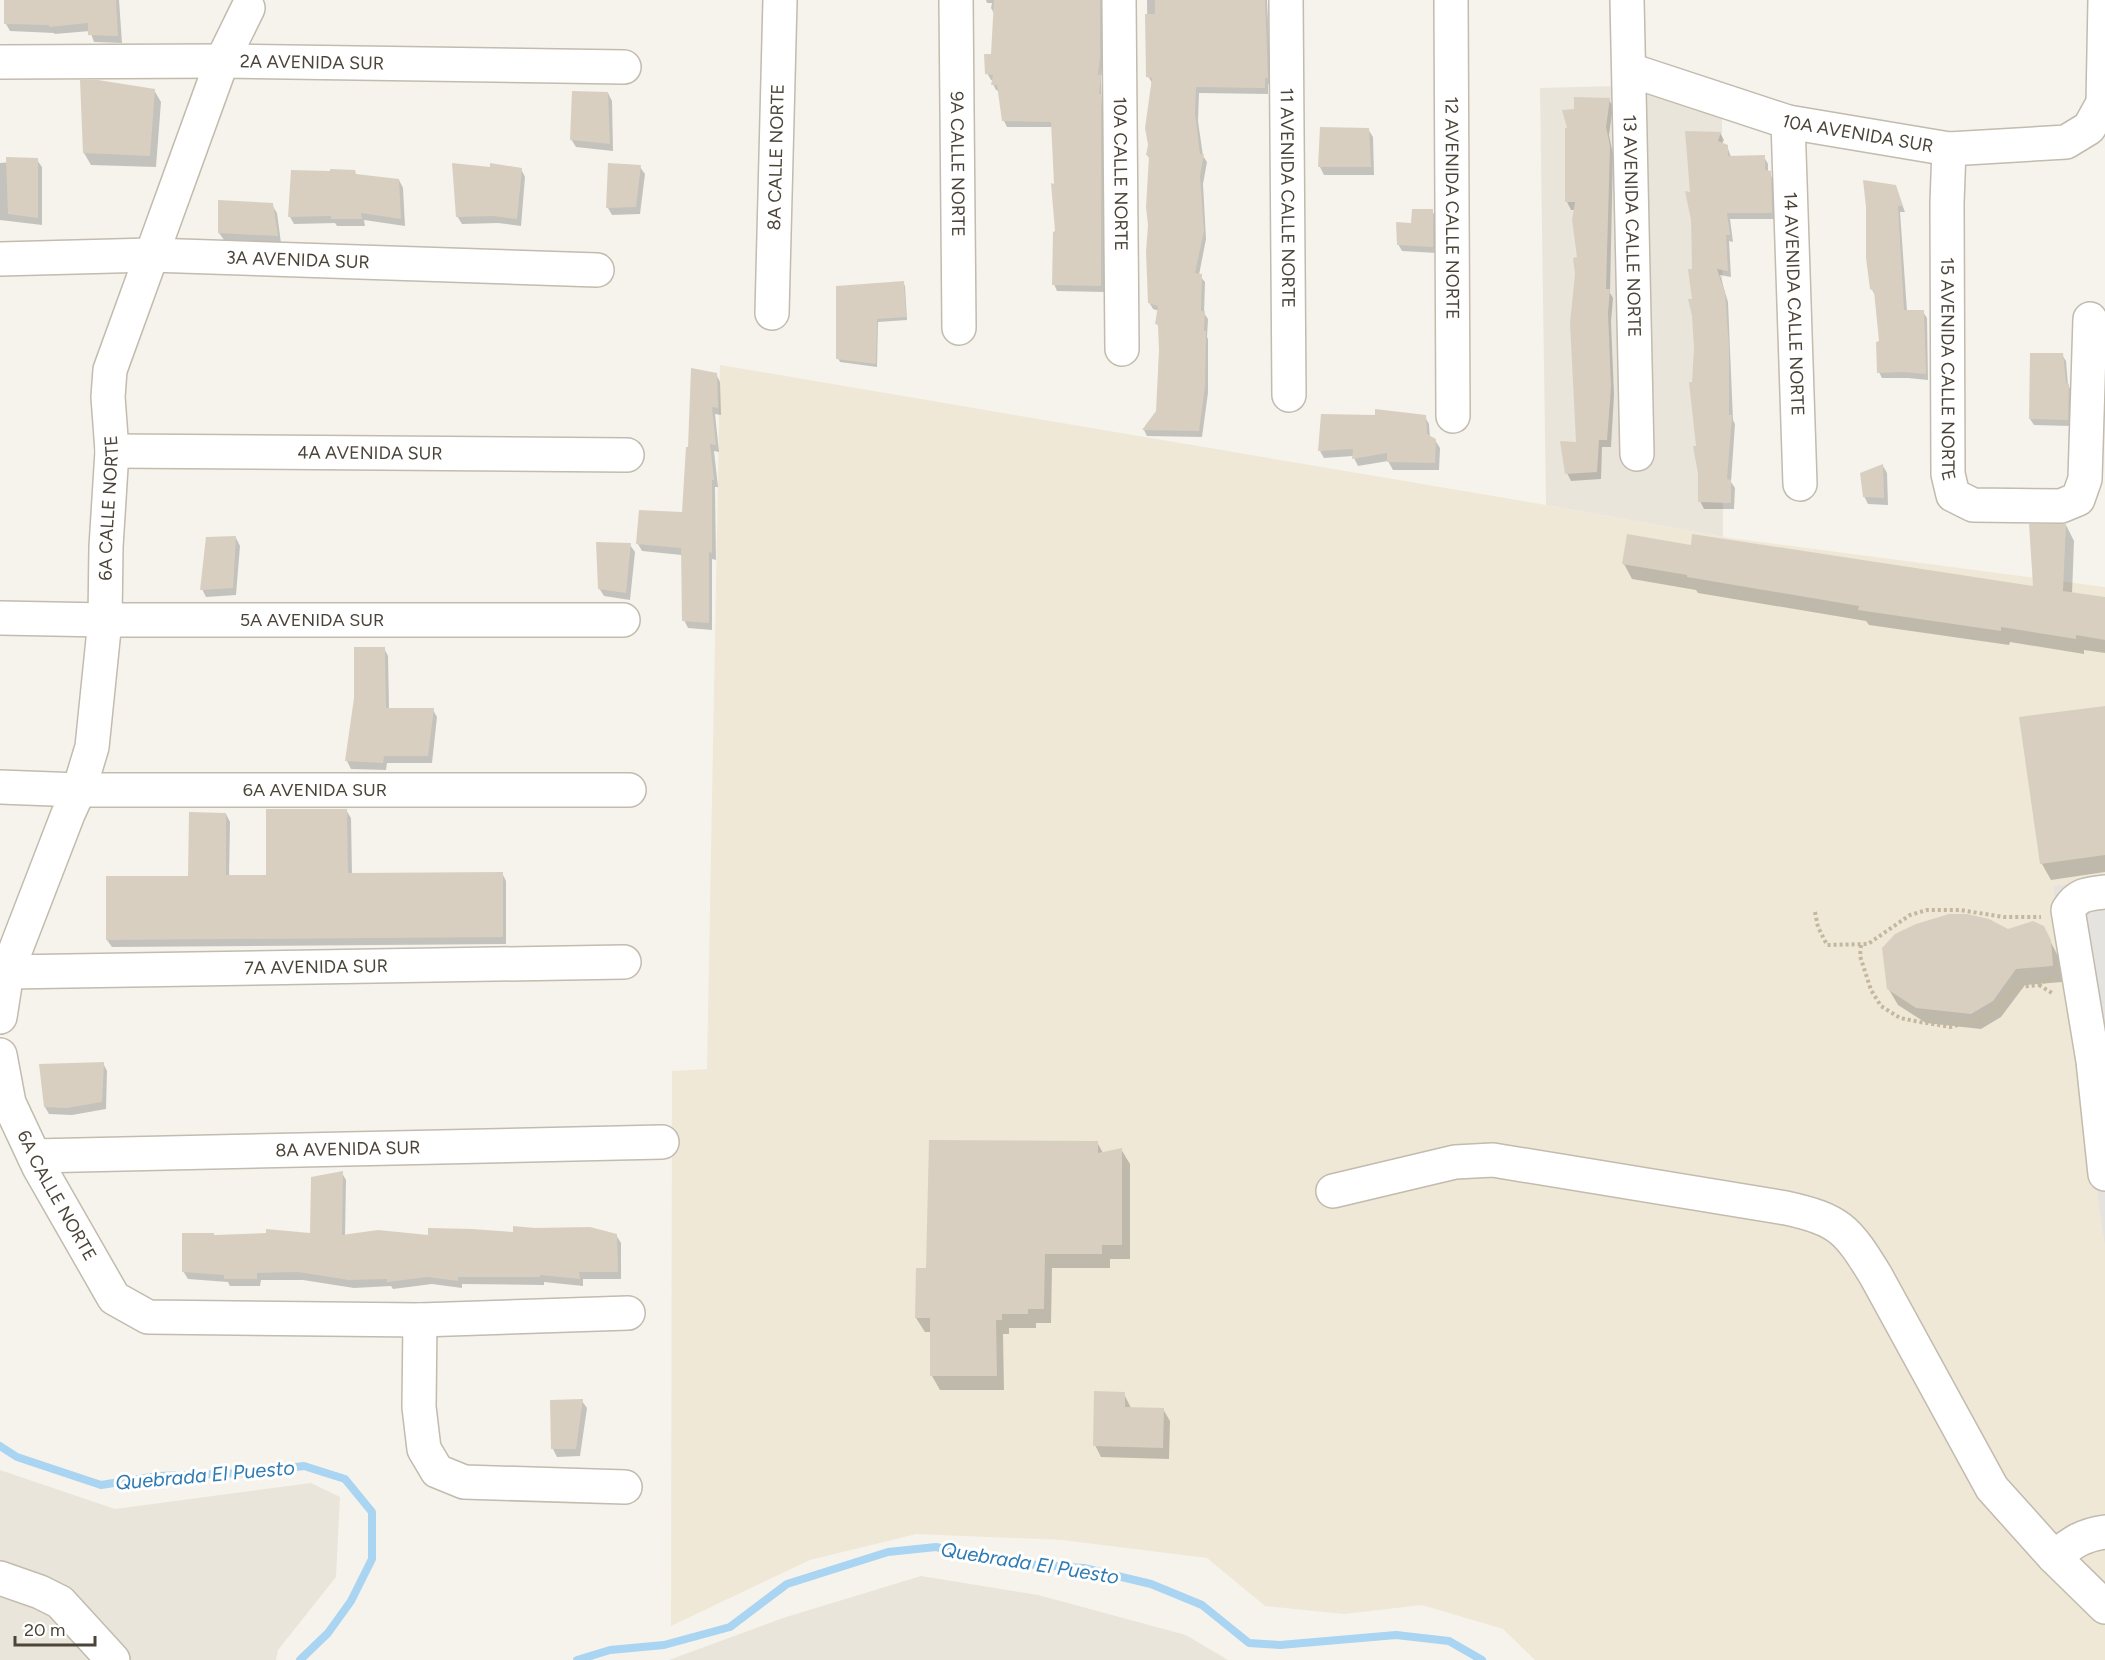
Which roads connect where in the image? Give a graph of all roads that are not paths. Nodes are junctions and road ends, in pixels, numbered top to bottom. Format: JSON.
{"nodes":[{"id":1,"x":780,"y":0,"type":"edge"},
{"id":2,"x":956,"y":0,"type":"edge"},
{"id":3,"x":1119,"y":0,"type":"edge"},
{"id":4,"x":1286,"y":0,"type":"edge"},
{"id":5,"x":1451,"y":0,"type":"edge"},
{"id":6,"x":1627,"y":0,"type":"edge"},
{"id":7,"x":2104,"y":0,"type":"edge"},
{"id":8,"x":248,"y":8,"type":"dead end"},
{"id":9,"x":222,"y":61,"type":"junction"},
{"id":10,"x":0,"y":62,"type":"edge"},
{"id":11,"x":624,"y":67,"type":"dead end"},
{"id":12,"x":1630,"y":70,"type":"junction"},
{"id":13,"x":1788,"y":122,"type":"junction"},
{"id":14,"x":1949,"y":149,"type":"junction"},
{"id":15,"x":151,"y":255,"type":"junction"},
{"id":16,"x":0,"y":259,"type":"edge"},
{"id":17,"x":597,"y":270,"type":"dead end"},
{"id":18,"x":772,"y":313,"type":"dead end"},
{"id":19,"x":2090,"y":320,"type":"dead end"},
{"id":20,"x":958,"y":328,"type":"dead end"},
{"id":21,"x":1122,"y":349,"type":"dead end"},
{"id":22,"x":1289,"y":396,"type":"dead end"},
{"id":23,"x":1454,"y":416,"type":"dead end"},
{"id":24,"x":112,"y":451,"type":"junction"},
{"id":25,"x":1637,"y":454,"type":"dead end"},
{"id":26,"x":627,"y":455,"type":"dead end"},
{"id":27,"x":1800,"y":484,"type":"dead end"},
{"id":28,"x":0,"y":618,"type":"edge"},
{"id":29,"x":105,"y":620,"type":"junction"},
{"id":30,"x":623,"y":620,"type":"dead end"},
{"id":31,"x":0,"y":787,"type":"edge"},
{"id":32,"x":79,"y":790,"type":"junction"},
{"id":33,"x":628,"y":790,"type":"dead end"},
{"id":34,"x":2105,"y":892,"type":"edge"},
{"id":35,"x":624,"y":962,"type":"dead end"},
{"id":36,"x":7,"y":972,"type":"junction"},
{"id":37,"x":0,"y":1017,"type":"edge"},
{"id":38,"x":0,"y":1055,"type":"edge"},
{"id":39,"x":662,"y":1142,"type":"dead end"},
{"id":40,"x":34,"y":1156,"type":"junction"},
{"id":41,"x":2105,"y":1174,"type":"edge"},
{"id":42,"x":1333,"y":1191,"type":"dead end"},
{"id":43,"x":628,"y":1313,"type":"dead end"},
{"id":44,"x":420,"y":1320,"type":"junction"},
{"id":45,"x":625,"y":1487,"type":"dead end"},
{"id":46,"x":2105,"y":1532,"type":"edge"},
{"id":47,"x":2054,"y":1557,"type":"junction"},
{"id":48,"x":0,"y":1578,"type":"edge"},
{"id":49,"x":2105,"y":1607,"type":"edge"},
{"id":50,"x":113,"y":1660,"type":"edge"}],
"edges":[{"from":1,"to":18,"type":"street","name":"8A CALLE NORTE"},
{"from":2,"to":20,"type":"street","name":"9A CALLE NORTE"},
{"from":3,"to":21,"type":"street","name":"10A CALLE NORTE"},
{"from":4,"to":22,"type":"street","name":"11 AVENIDA CALLE NORTE"},
{"from":5,"to":23,"type":"street","name":"12 AVENIDA CALLE NORTE"},
{"from":6,"to":12,"type":"street","name":"13 AVENIDA CALLE NORTE"},
{"from":7,"to":14,"type":"street","name":"10A AVENIDA SUR"},
{"from":8,"to":9,"type":"street","name":"6A CALLE NORTE"},
{"from":9,"to":10,"type":"street","name":"2A AVENIDA SUR"},
{"from":9,"to":11,"type":"street","name":"2A AVENIDA SUR"},
{"from":9,"to":15,"type":"street","name":"6A CALLE NORTE"},
{"from":12,"to":13,"type":"street","name":"10A AVENIDA SUR"},
{"from":12,"to":25,"type":"street","name":"13 AVENIDA CALLE NORTE"},
{"from":13,"to":14,"type":"street","name":"10A AVENIDA SUR"},
{"from":13,"to":27,"type":"street","name":"14 AVENIDA CALLE NORTE"},
{"from":14,"to":19,"type":"street","name":"15 AVENIDA CALLE NORTE"},
{"from":15,"to":16,"type":"street","name":"3A AVENIDA SUR"},
{"from":15,"to":17,"type":"street","name":"3A AVENIDA SUR"},
{"from":15,"to":24,"type":"street","name":"6A CALLE NORTE"},
{"from":24,"to":26,"type":"street","name":"4A AVENIDA SUR"},
{"from":24,"to":29,"type":"street","name":"6A CALLE NORTE"},
{"from":28,"to":29,"type":"street","name":"5A AVENIDA SUR"},
{"from":29,"to":30,"type":"street","name":"5A AVENIDA SUR"},
{"from":29,"to":32,"type":"street","name":"6A CALLE NORTE"},
{"from":31,"to":32,"type":"street","name":"6A AVENIDA SUR"},
{"from":32,"to":33,"type":"street","name":"6A AVENIDA SUR"},
{"from":32,"to":36,"type":"street","name":"6A CALLE NORTE"},
{"from":34,"to":41,"type":"street"},
{"from":35,"to":36,"type":"street","name":"7A AVENIDA SUR"},
{"from":36,"to":37,"type":"street","name":"6A CALLE NORTE"},
{"from":38,"to":40,"type":"street","name":"6A CALLE NORTE"},
{"from":39,"to":40,"type":"street","name":"8A AVENIDA SUR"},
{"from":40,"to":44,"type":"street","name":"6A CALLE NORTE"},
{"from":42,"to":47,"type":"street"},
{"from":43,"to":44,"type":"street"},
{"from":44,"to":45,"type":"street"},
{"from":46,"to":47,"type":"street"},
{"from":47,"to":49,"type":"street"},
{"from":48,"to":50,"type":"street"}]}
